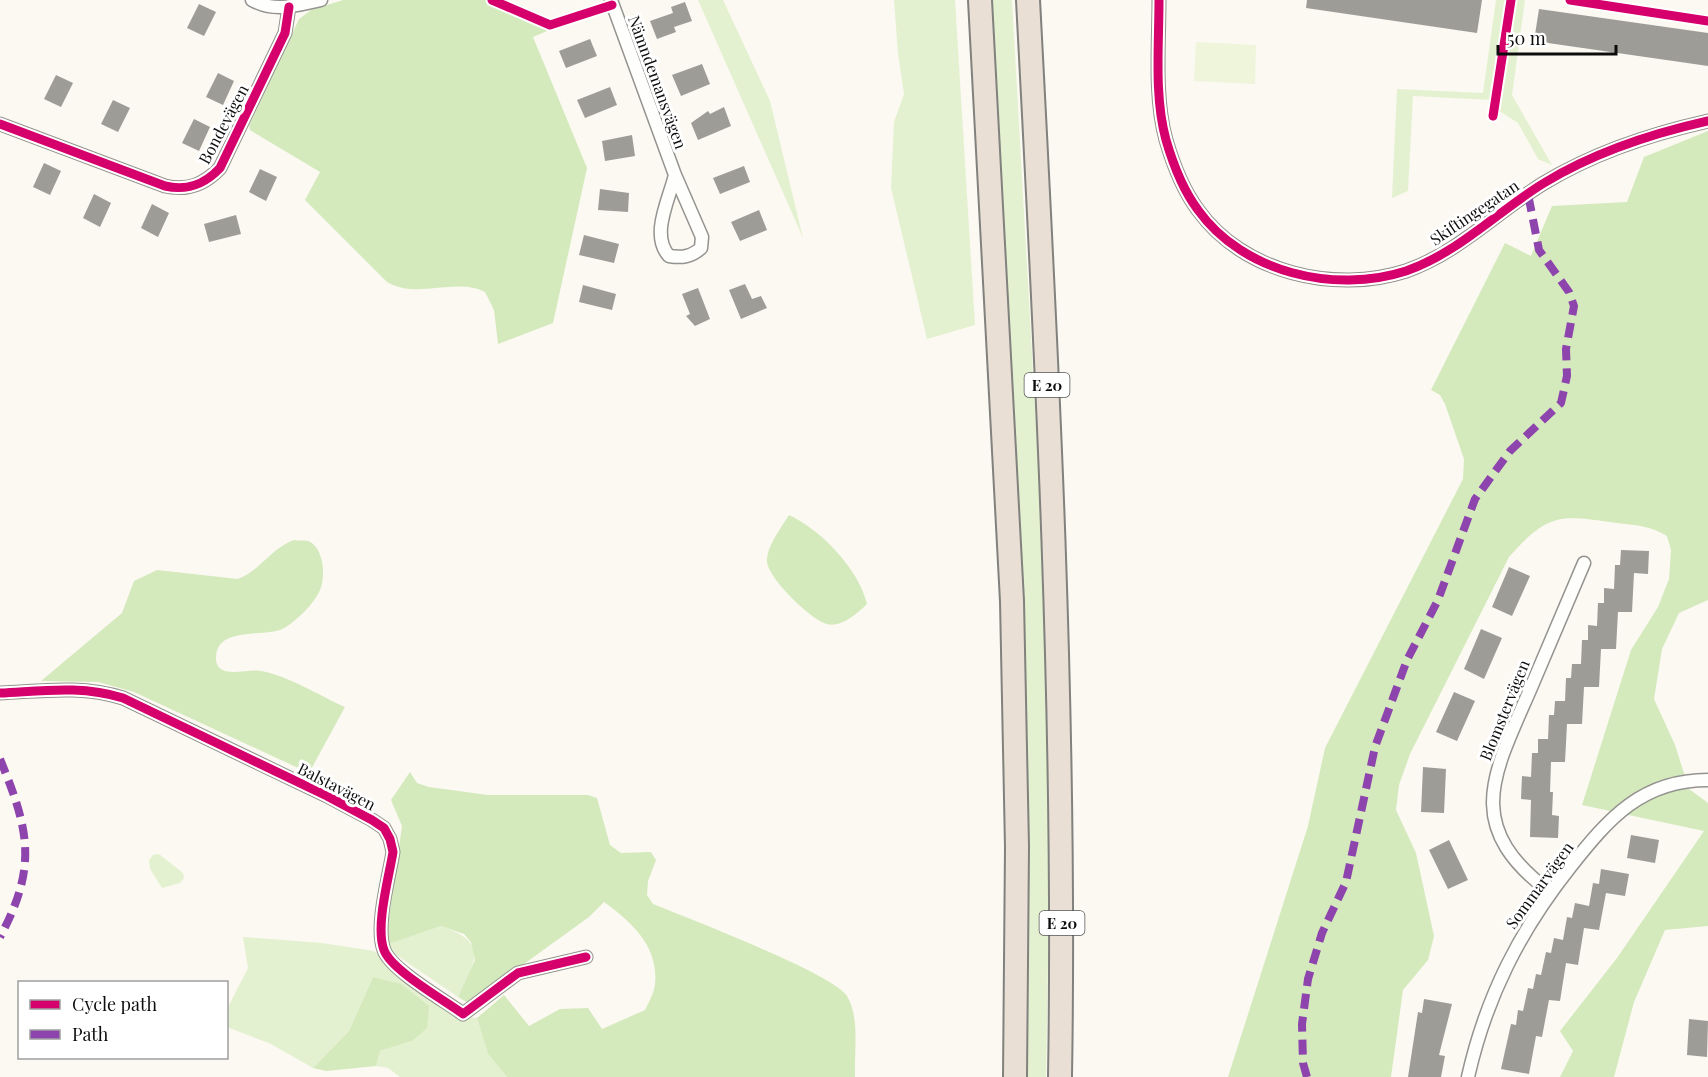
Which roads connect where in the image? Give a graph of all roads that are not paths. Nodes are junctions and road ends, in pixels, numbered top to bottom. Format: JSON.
{"nodes":[{"id":1,"x":252,"y":0,"type":"edge"},
{"id":2,"x":321,"y":0,"type":"edge"},
{"id":3,"x":611,"y":0,"type":"edge"},
{"id":4,"x":980,"y":0,"type":"edge"},
{"id":5,"x":1028,"y":0,"type":"edge"},
{"id":6,"x":1160,"y":0,"type":"edge"},
{"id":7,"x":289,"y":7,"type":"junction"},
{"id":8,"x":1708,"y":121,"type":"edge"},
{"id":9,"x":0,"y":124,"type":"edge"},
{"id":10,"x":675,"y":175,"type":"junction"},
{"id":11,"x":1584,"y":563,"type":"dead end"},
{"id":12,"x":0,"y":693,"type":"edge"},
{"id":13,"x":1708,"y":780,"type":"edge"},
{"id":14,"x":1550,"y":892,"type":"junction"},
{"id":15,"x":586,"y":957,"type":"dead end"},
{"id":16,"x":1015,"y":1077,"type":"edge"},
{"id":17,"x":1060,"y":1077,"type":"edge"},
{"id":18,"x":1468,"y":1077,"type":"edge"}],
"edges":[{"from":1,"to":7,"type":"street"},
{"from":2,"to":7,"type":"street"},
{"from":3,"to":10,"type":"street","name":"Nämndemansvägen"},
{"from":4,"to":16,"type":"highway","number":"E 20"},
{"from":5,"to":17,"type":"highway","number":"E 20"},
{"from":6,"to":8,"type":"street","name":"Skiftingegatan"},
{"from":7,"to":9,"type":"street","name":"Bondevägen"},
{"from":10,"to":10,"type":"street","name":"Nämndemansvägen"},
{"from":11,"to":14,"type":"street","name":"Blomstervägen"},
{"from":12,"to":15,"type":"street","name":"Balstavägen"},
{"from":13,"to":14,"type":"street","name":"Sommarvägen"},
{"from":14,"to":18,"type":"street","name":"Sommarvägen"}]}
